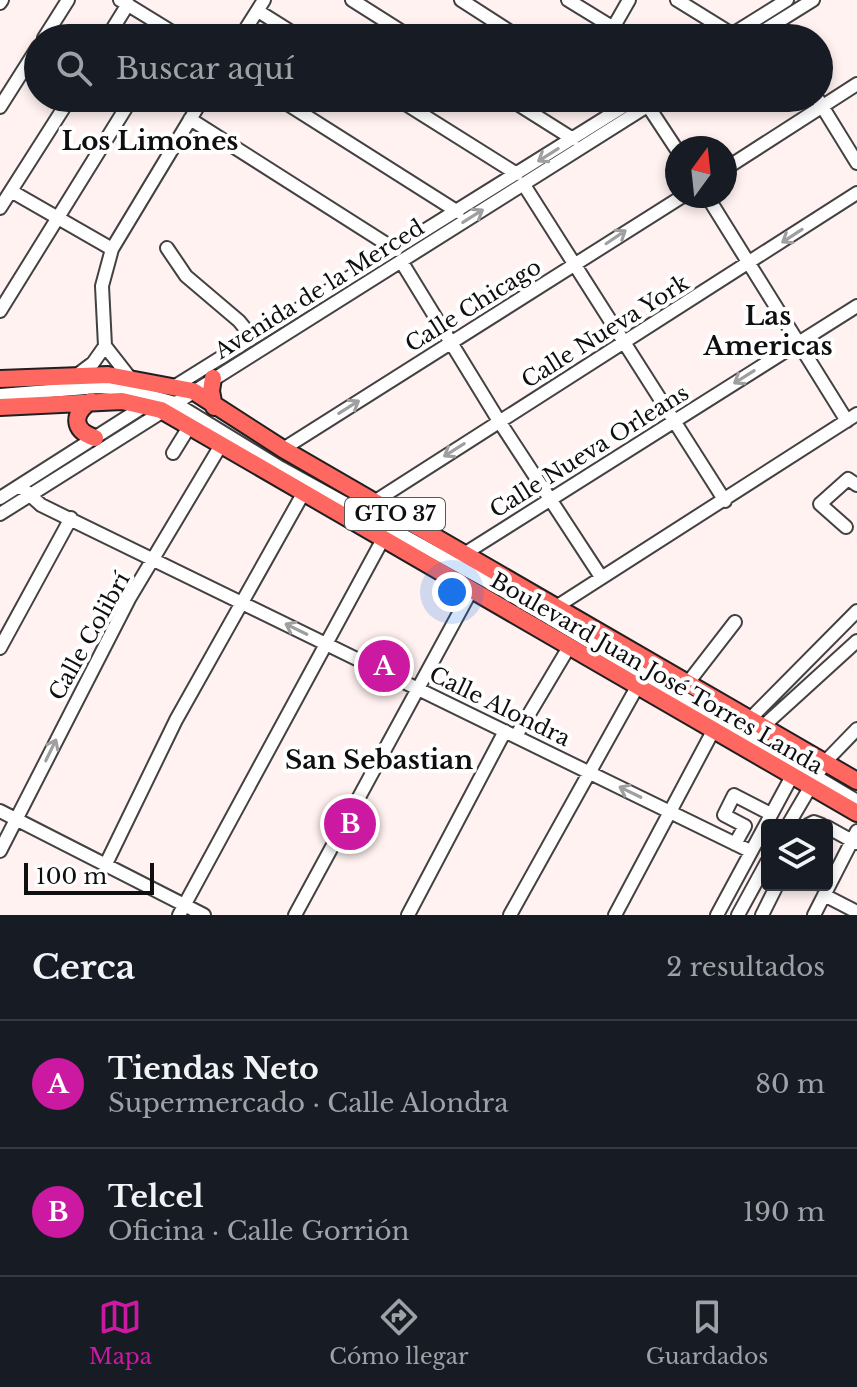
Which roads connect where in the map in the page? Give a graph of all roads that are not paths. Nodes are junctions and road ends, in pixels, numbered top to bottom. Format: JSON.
{"nodes":[{"id":1,"x":68,"y":0,"type":"edge"},
{"id":2,"x":352,"y":0,"type":"edge"},
{"id":3,"x":461,"y":0,"type":"edge"},
{"id":4,"x":568,"y":0,"type":"edge"},
{"id":5,"x":629,"y":0,"type":"edge"},
{"id":6,"x":677,"y":0,"type":"edge"},
{"id":7,"x":787,"y":0,"type":"edge"},
{"id":8,"x":813,"y":0,"type":"edge"},
{"id":9,"x":124,"y":2,"type":"edge"},
{"id":10,"x":261,"y":5,"type":"edge"},
{"id":11,"x":53,"y":24,"type":"edge"},
{"id":12,"x":114,"y":24,"type":"edge"},
{"id":13,"x":158,"y":24,"type":"edge"},
{"id":14,"x":249,"y":24,"type":"edge"},
{"id":15,"x":284,"y":24,"type":"edge"},
{"id":16,"x":390,"y":24,"type":"edge"},
{"id":17,"x":498,"y":24,"type":"edge"},
{"id":18,"x":607,"y":24,"type":"edge"},
{"id":19,"x":615,"y":24,"type":"edge"},
{"id":20,"x":712,"y":24,"type":"edge"},
{"id":21,"x":748,"y":24,"type":"edge"},
{"id":22,"x":774,"y":24,"type":"edge"},
{"id":23,"x":24,"y":69,"type":"edge"},
{"id":24,"x":857,"y":84,"type":"edge"},
{"id":25,"x":833,"y":95,"type":"edge"},
{"id":26,"x":0,"y":107,"type":"edge"},
{"id":27,"x":61,"y":112,"type":"edge"},
{"id":28,"x":123,"y":112,"type":"edge"},
{"id":29,"x":194,"y":112,"type":"edge"},
{"id":30,"x":300,"y":112,"type":"edge"},
{"id":31,"x":417,"y":112,"type":"edge"},
{"id":32,"x":530,"y":112,"type":"edge"},
{"id":33,"x":615,"y":112,"type":"edge"},
{"id":34,"x":626,"y":112,"type":"edge"},
{"id":35,"x":649,"y":112,"type":"edge"},
{"id":36,"x":805,"y":112,"type":"edge"},
{"id":37,"x":825,"y":112,"type":"edge"},
{"id":38,"x":190,"y":119,"type":"junction"},
{"id":39,"x":667,"y":136,"type":"edge"},
{"id":40,"x":573,"y":139,"type":"junction"},
{"id":41,"x":737,"y":160,"type":"edge"},
{"id":42,"x":857,"y":163,"type":"edge"},
{"id":43,"x":520,"y":179,"type":"junction"},
{"id":44,"x":11,"y":191,"type":"junction"},
{"id":45,"x":857,"y":193,"type":"edge"},
{"id":46,"x":665,"y":207,"type":"edge"},
{"id":47,"x":0,"y":208,"type":"edge"},
{"id":48,"x":714,"y":208,"type":"edge"},
{"id":49,"x":458,"y":212,"type":"junction"},
{"id":50,"x":56,"y":219,"type":"junction"},
{"id":51,"x":167,"y":248,"type":"dead end"},
{"id":52,"x":112,"y":249,"type":"junction"},
{"id":53,"x":399,"y":255,"type":"junction"},
{"id":54,"x":575,"y":264,"type":"junction"},
{"id":55,"x":748,"y":265,"type":"junction"},
{"id":56,"x":857,"y":306,"type":"edge"},
{"id":57,"x":0,"y":311,"type":"edge"},
{"id":58,"x":252,"y":337,"type":"junction"},
{"id":59,"x":625,"y":342,"type":"junction"},
{"id":60,"x":450,"y":343,"type":"junction"},
{"id":61,"x":798,"y":343,"type":"junction"},
{"id":62,"x":105,"y":346,"type":"junction"},
{"id":63,"x":75,"y":376,"type":"junction"},
{"id":64,"x":130,"y":378,"type":"junction"},
{"id":65,"x":213,"y":378,"type":"junction"},
{"id":66,"x":0,"y":379,"type":"edge"},
{"id":67,"x":193,"y":391,"type":"junction"},
{"id":68,"x":0,"y":395,"type":"edge"},
{"id":69,"x":163,"y":400,"type":"junction"},
{"id":70,"x":91,"y":401,"type":"junction"},
{"id":71,"x":0,"y":407,"type":"edge"},
{"id":72,"x":214,"y":407,"type":"junction"},
{"id":73,"x":852,"y":418,"type":"edge"},
{"id":74,"x":675,"y":420,"type":"junction"},
{"id":75,"x":499,"y":421,"type":"junction"},
{"id":76,"x":189,"y":427,"type":"junction"},
{"id":77,"x":95,"y":438,"type":"junction"},
{"id":78,"x":221,"y":445,"type":"junction"},
{"id":79,"x":283,"y":449,"type":"junction"},
{"id":80,"x":173,"y":453,"type":"dead end"},
{"id":81,"x":857,"y":485,"type":"edge"},
{"id":82,"x":25,"y":491,"type":"junction"},
{"id":83,"x":304,"y":492,"type":"junction"},
{"id":84,"x":0,"y":498,"type":"edge"},
{"id":85,"x":551,"y":499,"type":"junction"},
{"id":86,"x":345,"y":501,"type":"junction"},
{"id":87,"x":725,"y":501,"type":"junction"},
{"id":88,"x":366,"y":513,"type":"junction"},
{"id":89,"x":0,"y":514,"type":"edge"},
{"id":90,"x":71,"y":518,"type":"junction"},
{"id":91,"x":846,"y":527,"type":"dead end"},
{"id":92,"x":383,"y":539,"type":"junction"},
{"id":93,"x":464,"y":554,"type":"junction"},
{"id":94,"x":155,"y":559,"type":"junction"},
{"id":95,"x":601,"y":577,"type":"junction"},
{"id":96,"x":471,"y":591,"type":"junction"},
{"id":97,"x":242,"y":603,"type":"junction"},
{"id":98,"x":556,"y":607,"type":"junction"},
{"id":99,"x":857,"y":611,"type":"edge"},
{"id":100,"x":735,"y":622,"type":"dead end"},
{"id":101,"x":857,"y":641,"type":"edge"},
{"id":102,"x":324,"y":644,"type":"junction"},
{"id":103,"x":569,"y":647,"type":"junction"},
{"id":104,"x":0,"y":648,"type":"edge"},
{"id":105,"x":687,"y":684,"type":"junction"},
{"id":106,"x":637,"y":687,"type":"junction"},
{"id":107,"x":417,"y":688,"type":"junction"},
{"id":108,"x":778,"y":693,"type":"junction"},
{"id":109,"x":790,"y":704,"type":"junction"},
{"id":110,"x":857,"y":729,"type":"edge"},
{"id":111,"x":740,"y":733,"type":"junction"},
{"id":112,"x":511,"y":734,"type":"junction"},
{"id":113,"x":588,"y":771,"type":"junction"},
{"id":114,"x":818,"y":774,"type":"junction"},
{"id":115,"x":792,"y":776,"type":"junction"},
{"id":116,"x":857,"y":781,"type":"edge"},
{"id":117,"x":857,"y":790,"type":"edge"},
{"id":118,"x":857,"y":801,"type":"edge"},
{"id":119,"x":0,"y":811,"type":"edge"},
{"id":120,"x":670,"y":812,"type":"junction"},
{"id":121,"x":857,"y":813,"type":"edge"},
{"id":122,"x":771,"y":814,"type":"junction"},
{"id":123,"x":792,"y":819,"type":"edge"},
{"id":124,"x":17,"y":820,"type":"junction"},
{"id":125,"x":833,"y":830,"type":"edge"},
{"id":126,"x":855,"y":838,"type":"edge"},
{"id":127,"x":735,"y":844,"type":"junction"},
{"id":128,"x":0,"y":851,"type":"edge"},
{"id":129,"x":750,"y":851,"type":"junction"},
{"id":130,"x":105,"y":866,"type":"junction"},
{"id":131,"x":761,"y":873,"type":"edge"},
{"id":132,"x":774,"y":891,"type":"edge"},
{"id":133,"x":824,"y":895,"type":"junction"},
{"id":134,"x":182,"y":910,"type":"edge"},
{"id":135,"x":857,"y":912,"type":"edge"},
{"id":136,"x":204,"y":915,"type":"edge"},
{"id":137,"x":295,"y":915,"type":"edge"},
{"id":138,"x":408,"y":915,"type":"edge"},
{"id":139,"x":510,"y":915,"type":"edge"},
{"id":140,"x":615,"y":915,"type":"edge"},
{"id":141,"x":717,"y":915,"type":"edge"},
{"id":142,"x":738,"y":915,"type":"edge"},
{"id":143,"x":762,"y":915,"type":"edge"},
{"id":144,"x":814,"y":915,"type":"edge"}],
"edges":[{"from":1,"to":11,"type":"street"},
{"from":2,"to":16,"type":"street"},
{"from":3,"to":17,"type":"street"},
{"from":4,"to":18,"type":"street"},
{"from":5,"to":19,"type":"street"},
{"from":6,"to":20,"type":"street"},
{"from":7,"to":21,"type":"street"},
{"from":8,"to":22,"type":"street"},
{"from":9,"to":12,"type":"street"},
{"from":9,"to":13,"type":"street"},
{"from":10,"to":14,"type":"street"},
{"from":10,"to":15,"type":"street"},
{"from":23,"to":26,"type":"street"},
{"from":24,"to":25,"type":"street"},
{"from":27,"to":44,"type":"street"},
{"from":28,"to":50,"type":"street"},
{"from":29,"to":38,"type":"street"},
{"from":30,"to":49,"type":"street"},
{"from":31,"to":43,"type":"street"},
{"from":32,"to":40,"type":"street"},
{"from":33,"to":40,"type":"street","name":"Avenida de la Merced"},
{"from":34,"to":43,"type":"street","name":"Avenida de la Merced"},
{"from":35,"to":39,"type":"street"},
{"from":36,"to":41,"type":"street"},
{"from":37,"to":42,"type":"street"},
{"from":38,"to":52,"type":"street"},
{"from":38,"to":53,"type":"street"},
{"from":40,"to":43,"type":"street","name":"Avenida de la Merced","one_way":true},
{"from":43,"to":49,"type":"street","name":"Avenida de la Merced"},
{"from":53,"to":43,"type":"street","name":"Avenida de la Merced","one_way":true},
{"from":43,"to":54,"type":"street"},
{"from":44,"to":47,"type":"street"},
{"from":44,"to":50,"type":"street"},
{"from":45,"to":55,"type":"street","name":"Calle Nueva York","one_way":true},
{"from":54,"to":46,"type":"street","name":"Calle Chicago","one_way":true},
{"from":48,"to":55,"type":"street"},
{"from":49,"to":53,"type":"street","name":"Avenida de la Merced"},
{"from":50,"to":52,"type":"street"},
{"from":50,"to":57,"type":"street"},
{"from":51,"to":58,"type":"street"},
{"from":52,"to":62,"type":"street"},
{"from":53,"to":58,"type":"street","name":"Avenida de la Merced"},
{"from":53,"to":60,"type":"street"},
{"from":53,"to":65,"type":"street","name":"Avenida de la Merced"},
{"from":54,"to":59,"type":"street"},
{"from":54,"to":60,"type":"street","name":"Calle Chicago"},
{"from":55,"to":59,"type":"street","name":"Calle Nueva York"},
{"from":55,"to":61,"type":"street"},
{"from":56,"to":61,"type":"street","name":"Calle Nueva Orleans"},
{"from":58,"to":69,"type":"street","name":"Avenida de la Merced"},
{"from":59,"to":74,"type":"street"},
{"from":59,"to":75,"type":"street","name":"Calle Nueva York"},
{"from":60,"to":75,"type":"street"},
{"from":79,"to":60,"type":"street","name":"Calle Chicago","one_way":true},
{"from":61,"to":73,"type":"street"},
{"from":61,"to":74,"type":"street","name":"Calle Nueva Orleans","one_way":true},
{"from":62,"to":63,"type":"street"},
{"from":62,"to":64,"type":"street"},
{"from":63,"to":64,"type":"main road","name":"Boulevard Juan José Torres Landa","number":"GTO 37"},
{"from":63,"to":66,"type":"main road","name":"Boulevard Juan José Torres Landa","number":"GTO 37"},
{"from":64,"to":69,"type":"main road","name":"Boulevard Juan José Torres Landa","number":"GTO 37"},
{"from":65,"to":67,"type":"street","name":"Avenida de la Merced"},
{"from":65,"to":72,"type":"main road"},
{"from":67,"to":69,"type":"main road","name":"Boulevard Juan José Torres Landa","number":"GTO 37"},
{"from":67,"to":72,"type":"main road","name":"Boulevard Juan José Torres Landa","number":"GTO 37"},
{"from":68,"to":69,"type":"street"},
{"from":69,"to":70,"type":"main road","name":"Boulevard Juan José Torres Landa","number":"GTO 37"},
{"from":69,"to":76,"type":"main road","name":"Boulevard Juan José Torres Landa","number":"GTO 37"},
{"from":69,"to":77,"type":"street","name":"Avenida de la Merced"},
{"from":69,"to":82,"type":"street","name":"Avenida de la Merced"},
{"from":69,"to":86,"type":"street"},
{"from":70,"to":71,"type":"main road","name":"Boulevard Juan José Torres Landa","number":"GTO 37"},
{"from":70,"to":77,"type":"main road"},
{"from":72,"to":79,"type":"main road","name":"Boulevard Juan José Torres Landa","number":"GTO 37"},
{"from":73,"to":87,"type":"street"},
{"from":74,"to":85,"type":"street","name":"Calle Nueva Orleans"},
{"from":74,"to":87,"type":"street"},
{"from":75,"to":85,"type":"street"},
{"from":75,"to":88,"type":"street","name":"Calle Nueva York","one_way":true},
{"from":76,"to":78,"type":"main road","name":"Boulevard Juan José Torres Landa","number":"GTO 37"},
{"from":76,"to":80,"type":"street"},
{"from":77,"to":82,"type":"street","name":"Avenida de la Merced"},
{"from":78,"to":83,"type":"main road","name":"Boulevard Juan José Torres Landa","number":"GTO 37"},
{"from":78,"to":94,"type":"street","name":"Calle Colibrí"},
{"from":79,"to":86,"type":"main road","name":"Boulevard Juan José Torres Landa","number":"GTO 37"},
{"from":81,"to":91,"type":"street"},
{"from":82,"to":84,"type":"street","name":"Avenida de la Merced"},
{"from":82,"to":89,"type":"street","name":"Avenida de la Merced"},
{"from":82,"to":90,"type":"street","name":"Calle Alondra"},
{"from":83,"to":86,"type":"main road","name":"Boulevard Juan José Torres Landa","number":"GTO 37"},
{"from":83,"to":97,"type":"street"},
{"from":85,"to":93,"type":"street","name":"Calle Nueva Orleans"},
{"from":85,"to":95,"type":"street"},
{"from":86,"to":88,"type":"main road","name":"Boulevard Juan José Torres Landa","number":"GTO 37"},
{"from":86,"to":88,"type":"main road","name":"Boulevard Juan José Torres Landa","number":"GTO 37"},
{"from":87,"to":95,"type":"street"},
{"from":88,"to":92,"type":"main road","name":"Boulevard Juan José Torres Landa","number":"GTO 37"},
{"from":88,"to":93,"type":"main road","name":"Boulevard Juan José Torres Landa","number":"GTO 37"},
{"from":88,"to":111,"type":"street"},
{"from":90,"to":94,"type":"street","name":"Calle Alondra"},
{"from":90,"to":104,"type":"street"},
{"from":92,"to":96,"type":"main road","name":"Boulevard Juan José Torres Landa","number":"GTO 37"},
{"from":92,"to":102,"type":"street"},
{"from":93,"to":98,"type":"main road","name":"Boulevard Juan José Torres Landa","number":"GTO 37"},
{"from":94,"to":97,"type":"street","name":"Calle Alondra"},
{"from":124,"to":94,"type":"street","name":"Calle Colibrí","one_way":true},
{"from":95,"to":98,"type":"street"},
{"from":96,"to":103,"type":"main road","name":"Boulevard Juan José Torres Landa","number":"GTO 37"},
{"from":96,"to":107,"type":"street"},
{"from":102,"to":97,"type":"street","name":"Calle Alondra","one_way":true},
{"from":97,"to":130,"type":"street"},
{"from":98,"to":105,"type":"main road","name":"Boulevard Juan José Torres Landa","number":"GTO 37"},
{"from":99,"to":108,"type":"street"},
{"from":100,"to":105,"type":"street"},
{"from":101,"to":109,"type":"street"},
{"from":102,"to":107,"type":"street","name":"Calle Alondra"},
{"from":102,"to":134,"type":"street"},
{"from":103,"to":106,"type":"main road","name":"Boulevard Juan José Torres Landa","number":"GTO 37"},
{"from":103,"to":112,"type":"street"},
{"from":105,"to":111,"type":"main road","name":"Boulevard Juan José Torres Landa","number":"GTO 37"},
{"from":106,"to":111,"type":"main road","name":"Boulevard Juan José Torres Landa","number":"GTO 37"},
{"from":106,"to":113,"type":"street"},
{"from":107,"to":112,"type":"street","name":"Calle Alondra"},
{"from":107,"to":137,"type":"street"},
{"from":108,"to":109,"type":"street"},
{"from":108,"to":111,"type":"street"},
{"from":109,"to":111,"type":"street"},
{"from":110,"to":114,"type":"street"},
{"from":111,"to":114,"type":"main road","name":"Boulevard Juan José Torres Landa","number":"GTO 37"},
{"from":111,"to":115,"type":"main road","name":"Boulevard Juan José Torres Landa","number":"GTO 37"},
{"from":111,"to":120,"type":"street"},
{"from":112,"to":113,"type":"street","name":"Calle Alondra"},
{"from":112,"to":138,"type":"street"},
{"from":120,"to":113,"type":"street","name":"Calle Alondra","one_way":true},
{"from":113,"to":139,"type":"street"},
{"from":114,"to":115,"type":"main road","name":"Boulevard Juan José Torres Landa","number":"GTO 37"},
{"from":114,"to":116,"type":"main road","name":"Boulevard Juan José Torres Landa","number":"GTO 37"},
{"from":114,"to":117,"type":"main road"},
{"from":114,"to":118,"type":"street"},
{"from":114,"to":121,"type":"main road","name":"Boulevard Juan José Torres Landa","number":"GTO 37"},
{"from":114,"to":123,"type":"street"},
{"from":115,"to":122,"type":"street"},
{"from":119,"to":124,"type":"street"},
{"from":120,"to":127,"type":"street","name":"Calle Alondra"},
{"from":120,"to":140,"type":"street"},
{"from":122,"to":127,"type":"street"},
{"from":122,"to":129,"type":"street"},
{"from":124,"to":128,"type":"street","name":"Calle Colibrí"},
{"from":124,"to":130,"type":"street"},
{"from":125,"to":126,"type":"street"},
{"from":126,"to":133,"type":"street"},
{"from":127,"to":129,"type":"street","name":"Calle Alondra"},
{"from":129,"to":141,"type":"street"},
{"from":130,"to":134,"type":"street"},
{"from":131,"to":142,"type":"street"},
{"from":132,"to":143,"type":"street"},
{"from":133,"to":135,"type":"street"},
{"from":133,"to":144,"type":"street"},
{"from":134,"to":136,"type":"street"}]}
